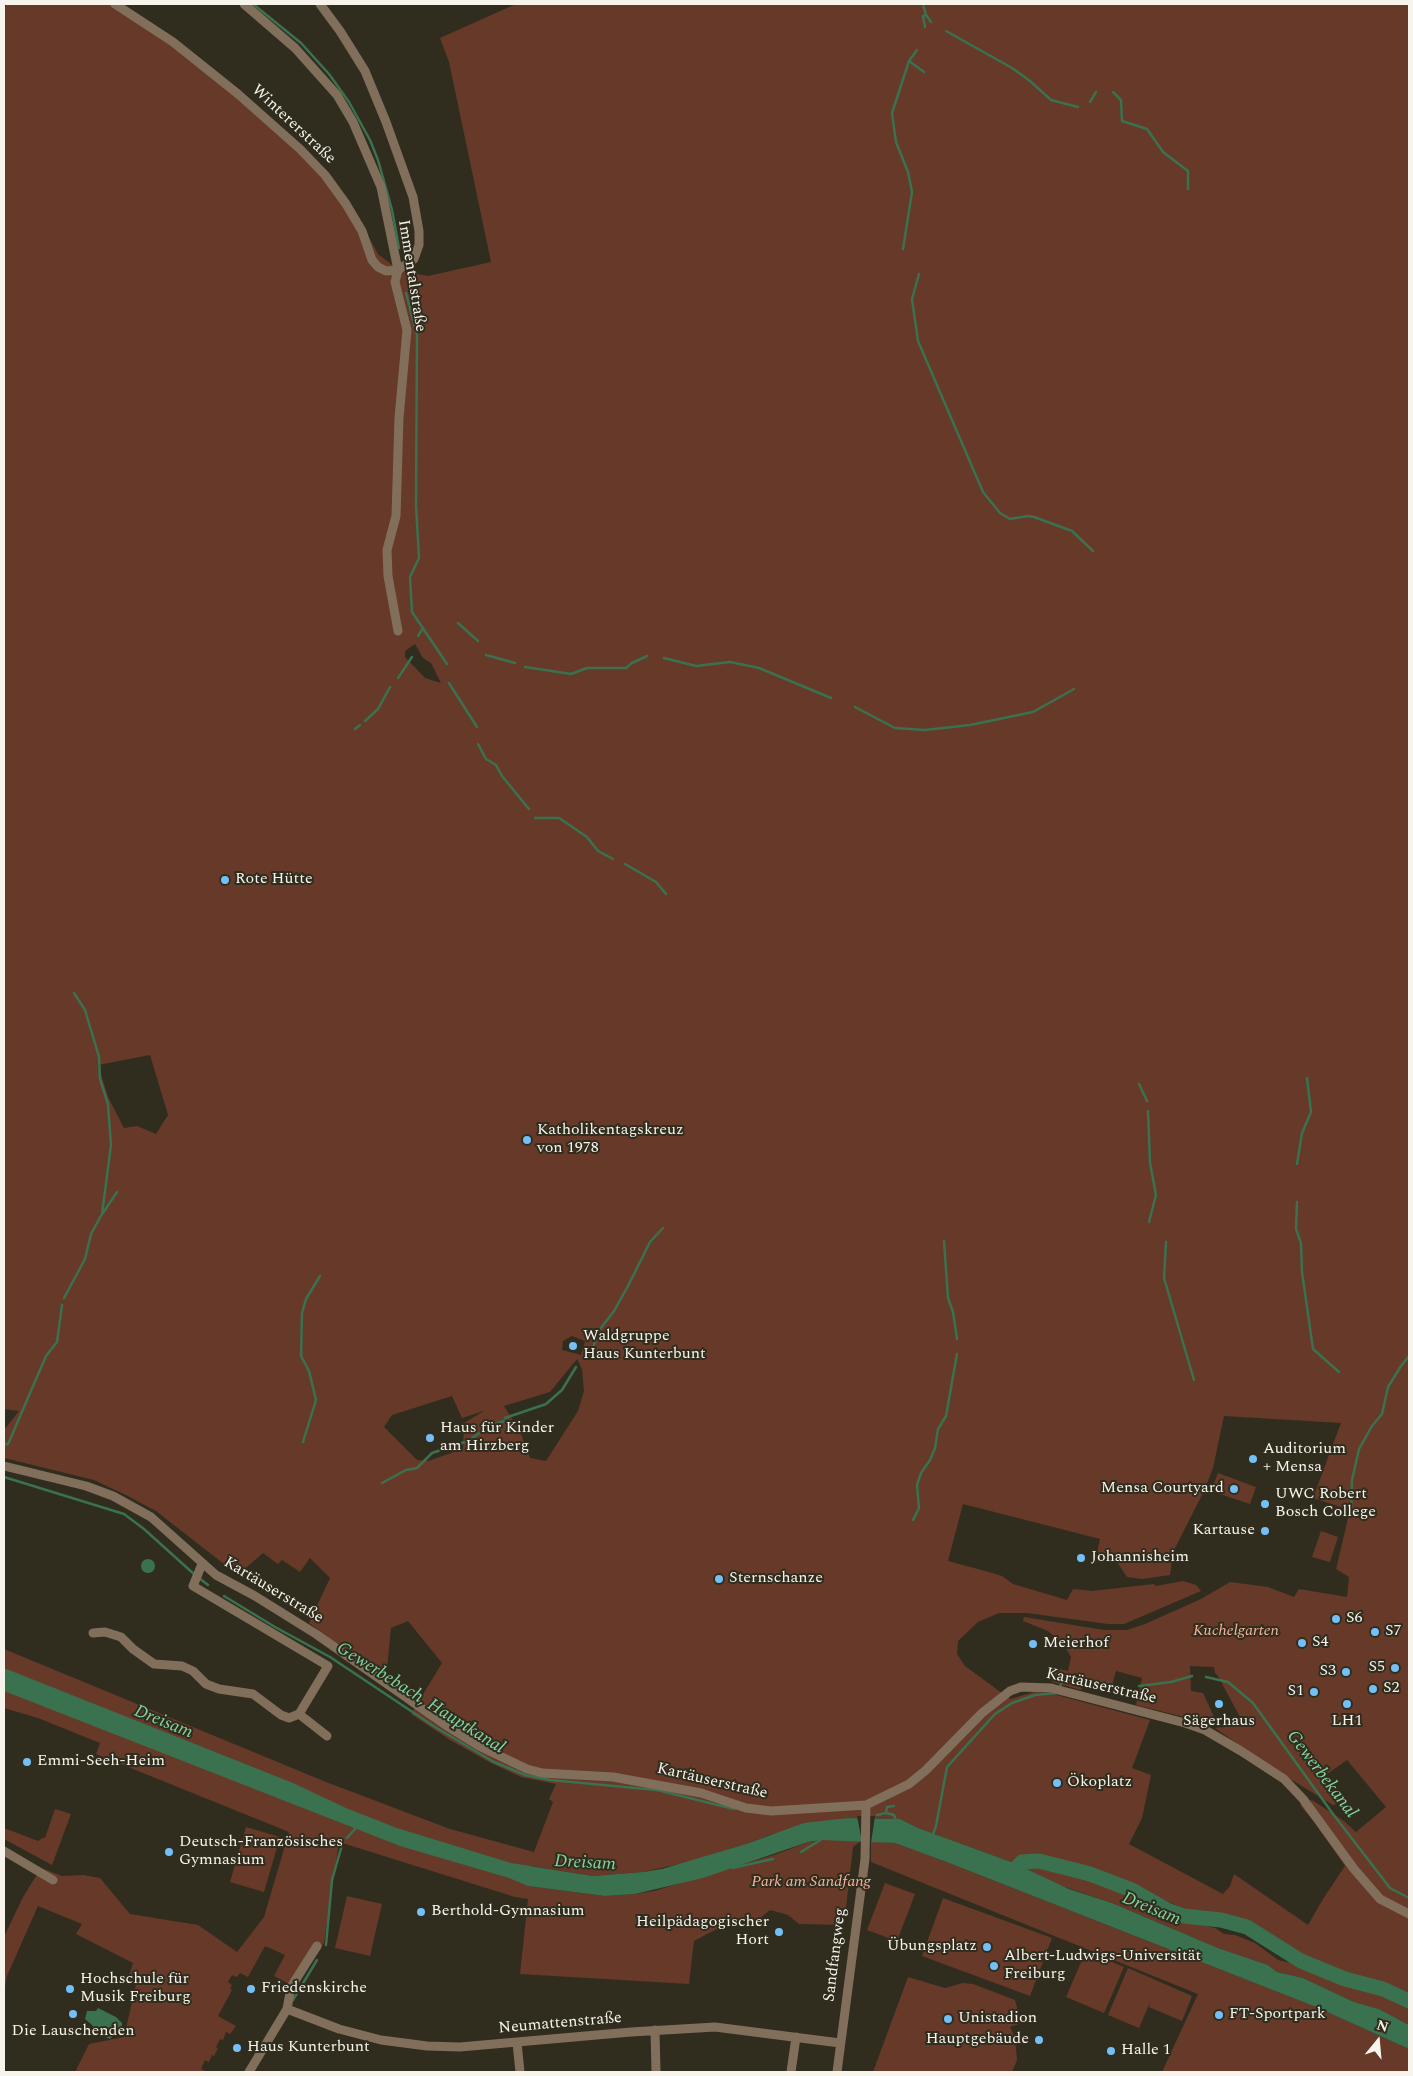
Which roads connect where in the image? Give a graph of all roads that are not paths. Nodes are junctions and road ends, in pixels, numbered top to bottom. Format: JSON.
{"nodes":[{"id":1,"x":115,"y":4,"type":"edge"},
{"id":2,"x":244,"y":4,"type":"edge"},
{"id":3,"x":320,"y":4,"type":"edge"},
{"id":4,"x":398,"y":270,"type":"junction"},
{"id":5,"x":398,"y":631,"type":"dead end"},
{"id":6,"x":4,"y":1466,"type":"edge"},
{"id":7,"x":201,"y":1566,"type":"junction"},
{"id":8,"x":93,"y":1633,"type":"dead end"},
{"id":9,"x":299,"y":1714,"type":"junction"},
{"id":10,"x":327,"y":1736,"type":"dead end"},
{"id":11,"x":866,"y":1809,"type":"junction"},
{"id":12,"x":4,"y":1851,"type":"edge"},
{"id":13,"x":52,"y":1880,"type":"dead end"},
{"id":14,"x":1409,"y":1914,"type":"edge"},
{"id":15,"x":317,"y":1946,"type":"dead end"},
{"id":16,"x":287,"y":2009,"type":"junction"},
{"id":17,"x":655,"y":2030,"type":"junction"},
{"id":18,"x":796,"y":2036,"type":"junction"},
{"id":19,"x":517,"y":2043,"type":"junction"},
{"id":20,"x":840,"y":2043,"type":"junction"},
{"id":21,"x":249,"y":2072,"type":"edge"},
{"id":22,"x":520,"y":2072,"type":"edge"},
{"id":23,"x":656,"y":2072,"type":"edge"},
{"id":24,"x":791,"y":2072,"type":"edge"},
{"id":25,"x":837,"y":2072,"type":"edge"}],
"edges":[{"from":1,"to":4,"type":"street","name":"Wintererstraße"},
{"from":2,"to":4,"type":"street","name":"Immentalstraße"},
{"from":3,"to":4,"type":"street"},
{"from":4,"to":5,"type":"street","name":"Immentalstraße"},
{"from":6,"to":7,"type":"street","name":"Kartäuserstraße"},
{"from":7,"to":9,"type":"street"},
{"from":7,"to":11,"type":"street","name":"Kartäuserstraße"},
{"from":8,"to":9,"type":"street"},
{"from":9,"to":10,"type":"street"},
{"from":11,"to":14,"type":"street","name":"Kartäuserstraße"},
{"from":11,"to":20,"type":"street","name":"Sandfangweg"},
{"from":12,"to":13,"type":"street"},
{"from":15,"to":16,"type":"street"},
{"from":16,"to":19,"type":"street","name":"Neumattenstraße"},
{"from":16,"to":21,"type":"street"},
{"from":17,"to":18,"type":"street","name":"Neumattenstraße"},
{"from":17,"to":19,"type":"street","name":"Neumattenstraße"},
{"from":17,"to":23,"type":"street"},
{"from":18,"to":20,"type":"street","name":"Neumattenstraße"},
{"from":18,"to":24,"type":"street"},
{"from":19,"to":22,"type":"street"},
{"from":20,"to":25,"type":"street","name":"Sandfangweg"}]}
